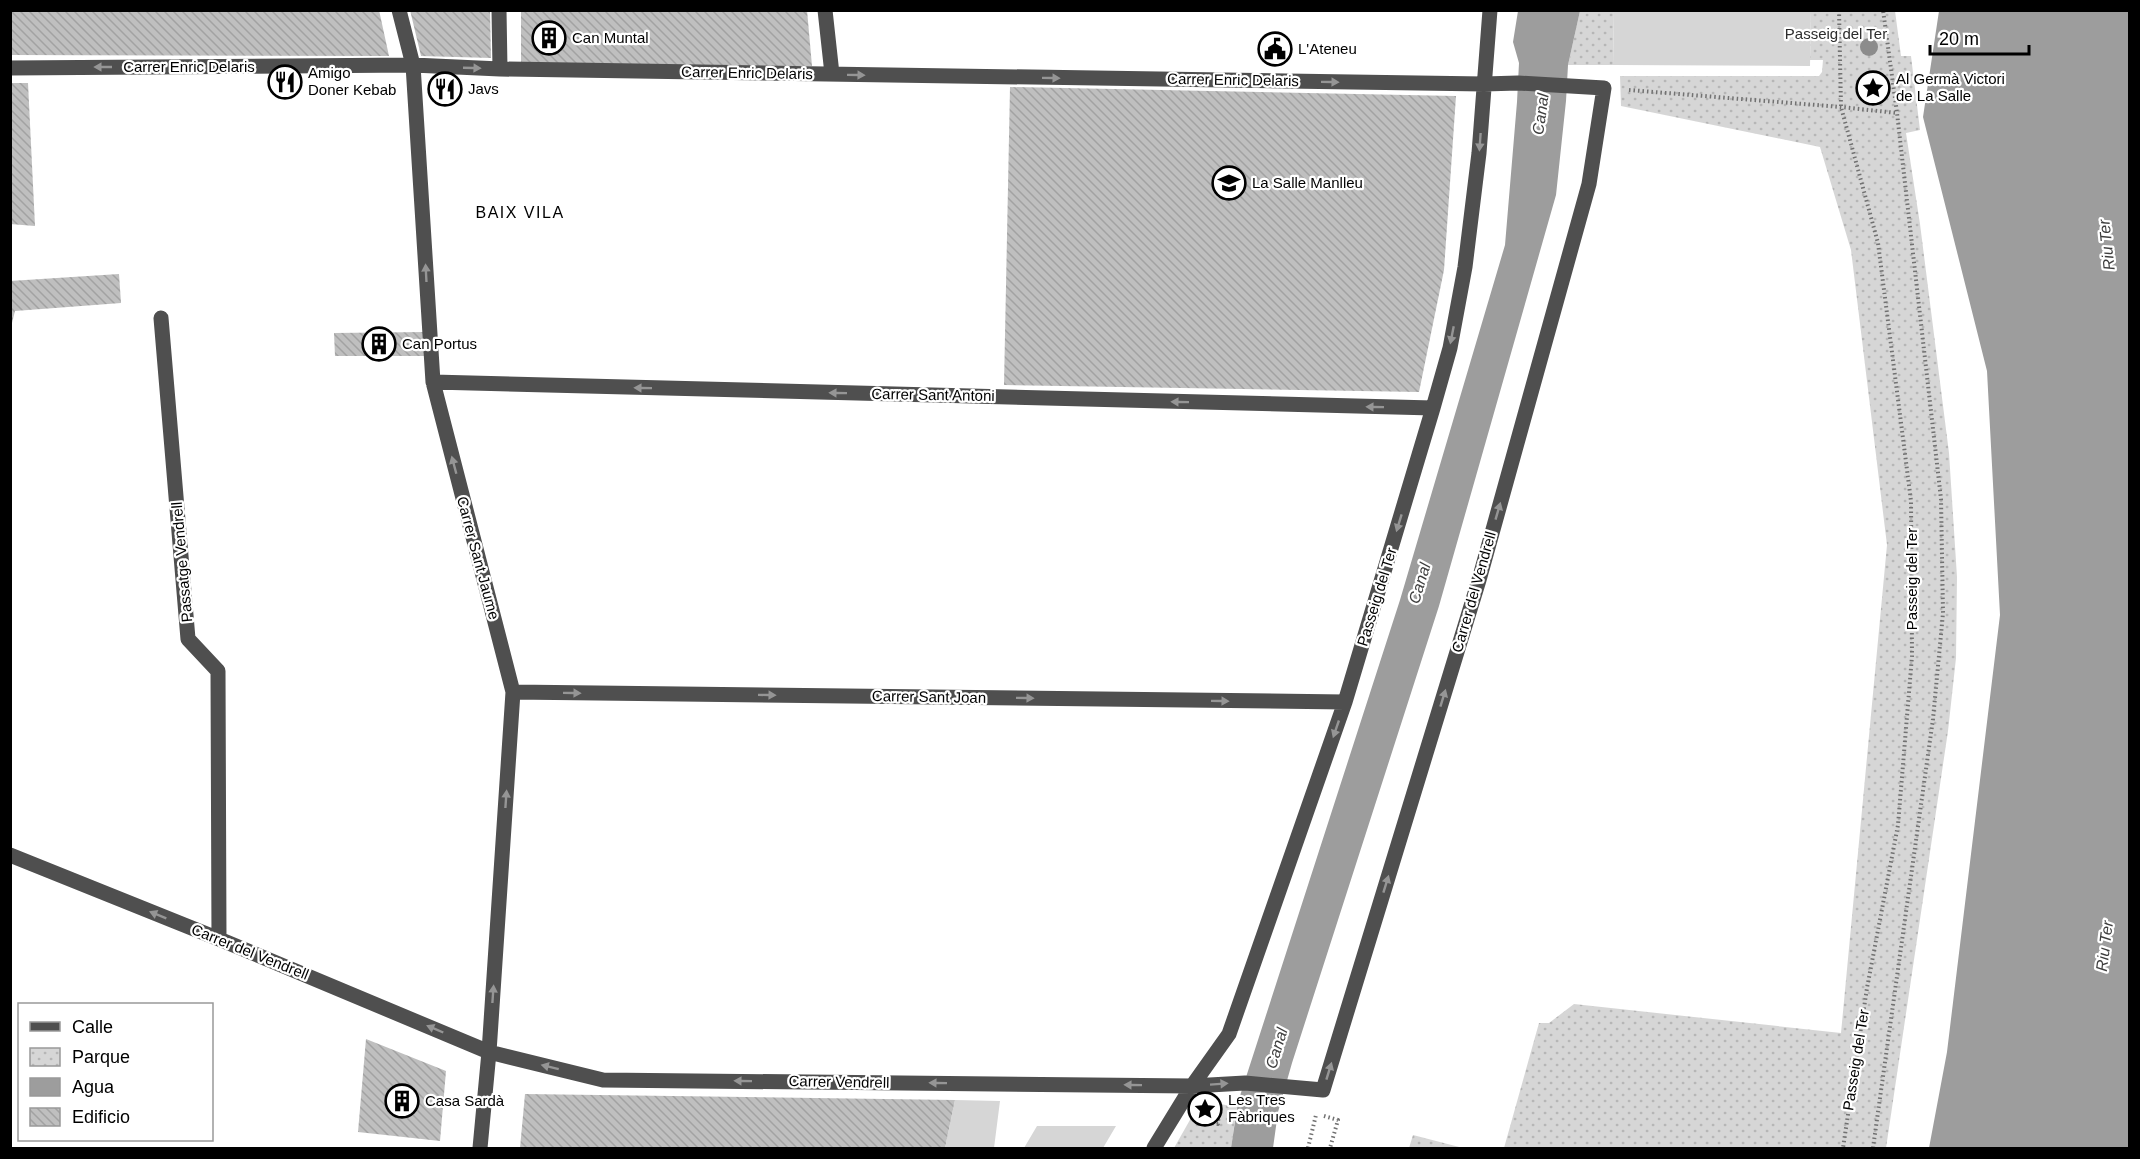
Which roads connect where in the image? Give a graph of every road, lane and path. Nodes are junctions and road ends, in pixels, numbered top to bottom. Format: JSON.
{"nodes":[{"id":1,"x":399,"y":10,"type":"edge"},
{"id":2,"x":499,"y":10,"type":"edge"},
{"id":3,"x":825,"y":10,"type":"edge"},
{"id":4,"x":1490,"y":10,"type":"edge"},
{"id":5,"x":1839,"y":10,"type":"edge"},
{"id":6,"x":1883,"y":10,"type":"edge"},
{"id":7,"x":413,"y":65,"type":"junction"},
{"id":8,"x":10,"y":68,"type":"edge"},
{"id":9,"x":500,"y":69,"type":"junction"},
{"id":10,"x":832,"y":74,"type":"junction"},
{"id":11,"x":1484,"y":84,"type":"junction"},
{"id":12,"x":1604,"y":88,"type":"junction"},
{"id":13,"x":1842,"y":107,"type":"junction"},
{"id":14,"x":1897,"y":113,"type":"junction"},
{"id":15,"x":161,"y":318,"type":"dead end"},
{"id":16,"x":433,"y":382,"type":"junction"},
{"id":17,"x":1434,"y":408,"type":"junction"},
{"id":18,"x":513,"y":692,"type":"junction"},
{"id":19,"x":1345,"y":702,"type":"junction"},
{"id":20,"x":10,"y":855,"type":"edge"},
{"id":21,"x":219,"y":939,"type":"junction"},
{"id":22,"x":489,"y":1052,"type":"junction"},
{"id":23,"x":1191,"y":1086,"type":"junction"},
{"id":24,"x":1220,"y":1104,"type":"dead end"},
{"id":25,"x":1316,"y":1115,"type":"dead end"},
{"id":26,"x":1171,"y":1120,"type":"junction"},
{"id":27,"x":1338,"y":1120,"type":"dead end"},
{"id":28,"x":480,"y":1149,"type":"edge"},
{"id":29,"x":1154,"y":1149,"type":"edge"},
{"id":30,"x":1308,"y":1149,"type":"edge"},
{"id":31,"x":1330,"y":1149,"type":"edge"},
{"id":32,"x":1843,"y":1149,"type":"edge"},
{"id":33,"x":1873,"y":1149,"type":"edge"}],
"edges":[{"from":1,"to":7,"type":"street","name":"Carrer Sant Jaume"},
{"from":2,"to":9,"type":"street"},
{"from":3,"to":10,"type":"street"},
{"from":4,"to":11,"type":"street","name":"Passeig del Ter"},
{"from":5,"to":13,"type":"path","name":"Passeig del Ter"},
{"from":6,"to":14,"type":"path","name":"Passeig del Ter"},
{"from":7,"to":8,"type":"street","name":"Carrer Enric Delaris","one_way":true},
{"from":7,"to":9,"type":"street","name":"Carrer Enric Delaris","one_way":true},
{"from":16,"to":7,"type":"street","name":"Carrer Sant Jaume","one_way":true},
{"from":9,"to":10,"type":"street","name":"Carrer Enric Delaris"},
{"from":10,"to":11,"type":"street","name":"Carrer Enric Delaris","one_way":true},
{"from":11,"to":12,"type":"street"},
{"from":11,"to":17,"type":"street","name":"Passeig del Ter","one_way":true},
{"from":12,"to":13,"type":"path"},
{"from":23,"to":12,"type":"street","name":"Carrer del Vendrell","one_way":true},
{"from":13,"to":14,"type":"path"},
{"from":13,"to":32,"type":"path","name":"Passeig del Ter"},
{"from":14,"to":33,"type":"path","name":"Passeig del Ter"},
{"from":15,"to":21,"type":"street","name":"Passatge Vendrell"},
{"from":17,"to":16,"type":"street","name":"Carrer Sant Antoni","one_way":true},
{"from":18,"to":16,"type":"street","name":"Carrer Sant Jaume","one_way":true},
{"from":17,"to":19,"type":"street","name":"Passeig del Ter","one_way":true},
{"from":18,"to":19,"type":"street","name":"Carrer Sant Joan","one_way":true},
{"from":22,"to":18,"type":"street","name":"Carrer Sant Jaume","one_way":true},
{"from":19,"to":23,"type":"street","name":"Passeig del Ter","one_way":true},
{"from":21,"to":20,"type":"street","name":"Carrer del Vendrell","one_way":true},
{"from":22,"to":21,"type":"street","name":"Carrer del Vendrell","one_way":true},
{"from":23,"to":22,"type":"street","name":"Carrer Vendrell","one_way":true},
{"from":22,"to":28,"type":"street","name":"Carrer Sant Jaume"},
{"from":23,"to":26,"type":"street","name":"Passeig del Ter"},
{"from":24,"to":26,"type":"path"},
{"from":25,"to":30,"type":"path"},
{"from":26,"to":29,"type":"street","name":"Passeig del Ter"},
{"from":27,"to":31,"type":"path"}]}
